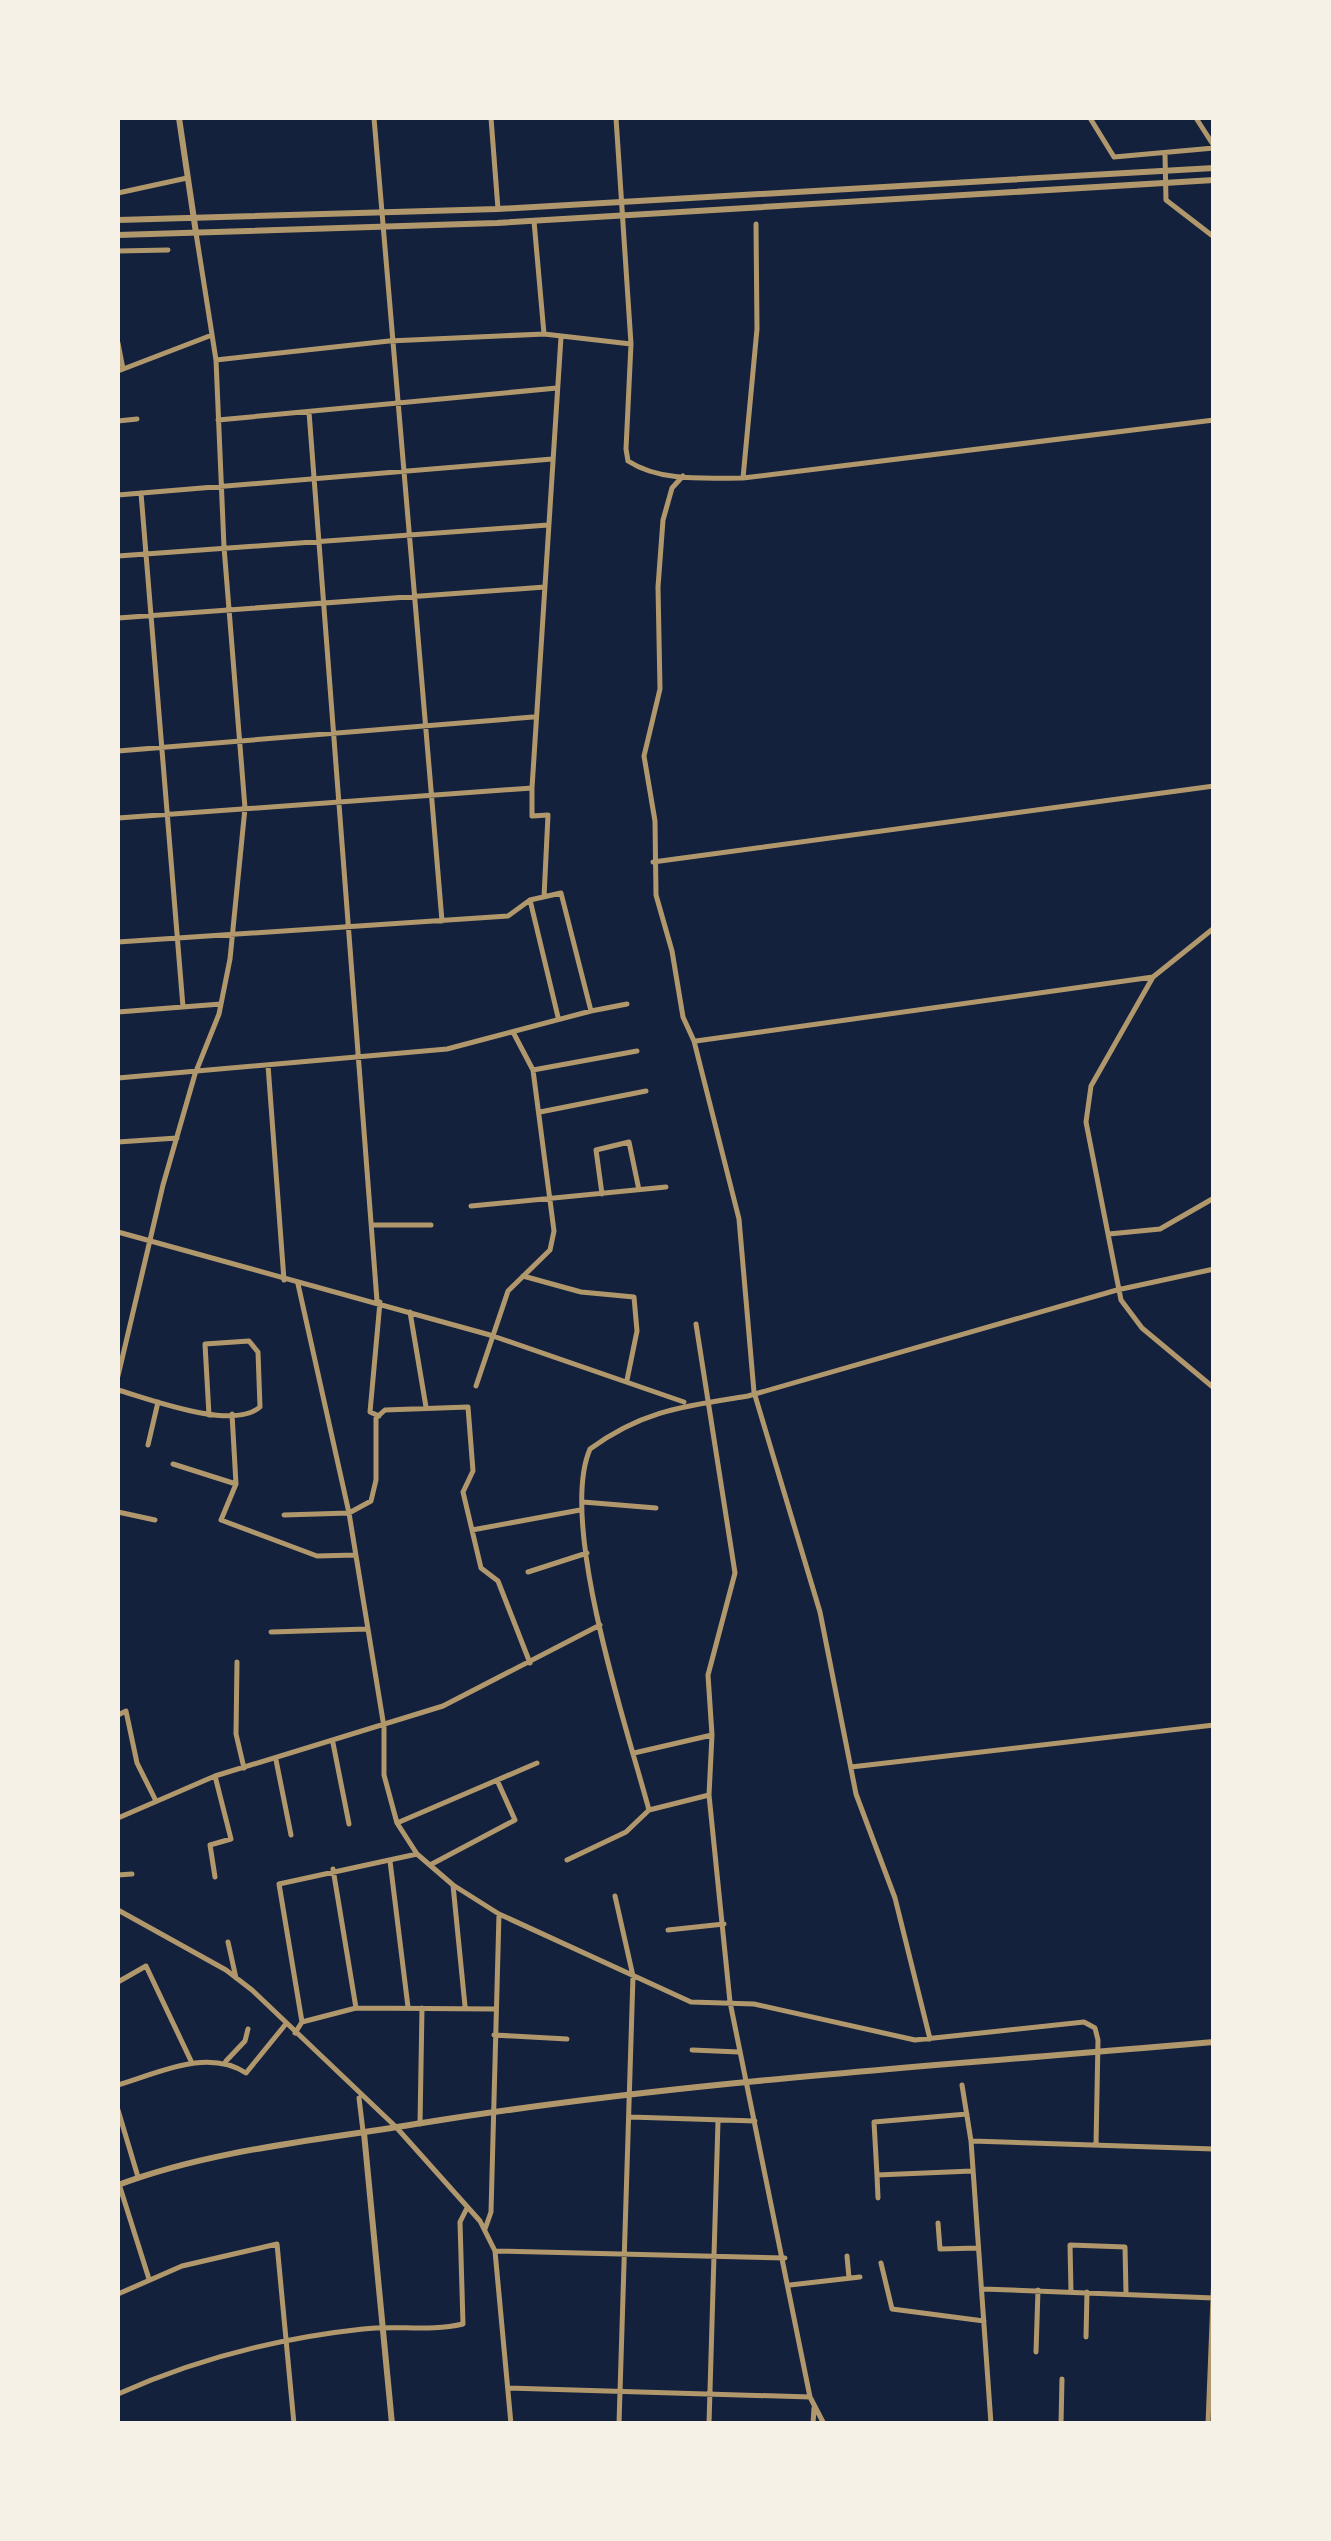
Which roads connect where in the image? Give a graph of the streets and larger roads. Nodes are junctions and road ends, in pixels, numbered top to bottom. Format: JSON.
{"nodes":[{"id":1,"x":179,"y":118,"type":"edge"},
{"id":2,"x":374,"y":118,"type":"edge"},
{"id":3,"x":491,"y":118,"type":"edge"},
{"id":4,"x":616,"y":118,"type":"edge"},
{"id":5,"x":1090,"y":118,"type":"edge"},
{"id":6,"x":1196,"y":118,"type":"edge"},
{"id":7,"x":1214,"y":147,"type":"edge"},
{"id":8,"x":1165,"y":154,"type":"junction"},
{"id":9,"x":1214,"y":168,"type":"edge"},
{"id":10,"x":1163,"y":171,"type":"junction"},
{"id":11,"x":187,"y":178,"type":"junction"},
{"id":12,"x":1214,"y":180,"type":"edge"},
{"id":13,"x":1162,"y":182,"type":"junction"},
{"id":14,"x":118,"y":193,"type":"edge"},
{"id":15,"x":624,"y":201,"type":"junction"},
{"id":16,"x":498,"y":210,"type":"junction"},
{"id":17,"x":382,"y":211,"type":"junction"},
{"id":18,"x":622,"y":217,"type":"junction"},
{"id":19,"x":192,"y":218,"type":"junction"},
{"id":20,"x":118,"y":220,"type":"edge"},
{"id":21,"x":534,"y":221,"type":"junction"},
{"id":22,"x":756,"y":224,"type":"dead end"},
{"id":23,"x":382,"y":226,"type":"junction"},
{"id":24,"x":196,"y":233,"type":"junction"},
{"id":25,"x":118,"y":235,"type":"edge"},
{"id":26,"x":1214,"y":237,"type":"edge"},
{"id":27,"x":168,"y":250,"type":"dead end"},
{"id":28,"x":118,"y":251,"type":"edge"},
{"id":29,"x":544,"y":334,"type":"junction"},
{"id":30,"x":212,"y":335,"type":"junction"},
{"id":31,"x":561,"y":337,"type":"junction"},
{"id":32,"x":389,"y":341,"type":"junction"},
{"id":33,"x":118,"y":343,"type":"edge"},
{"id":34,"x":632,"y":344,"type":"junction"},
{"id":35,"x":216,"y":360,"type":"junction"},
{"id":36,"x":120,"y":370,"type":"edge"},
{"id":37,"x":557,"y":388,"type":"junction"},
{"id":38,"x":396,"y":403,"type":"junction"},
{"id":39,"x":309,"y":412,"type":"junction"},
{"id":40,"x":136,"y":418,"type":"dead end"},
{"id":41,"x":218,"y":420,"type":"junction"},
{"id":42,"x":1214,"y":420,"type":"edge"},
{"id":43,"x":118,"y":421,"type":"edge"},
{"id":44,"x":552,"y":460,"type":"junction"},
{"id":45,"x":405,"y":471,"type":"junction"},
{"id":46,"x":682,"y":476,"type":"junction"},
{"id":47,"x":743,"y":478,"type":"junction"},
{"id":48,"x":314,"y":480,"type":"junction"},
{"id":49,"x":220,"y":487,"type":"junction"},
{"id":50,"x":141,"y":493,"type":"junction"},
{"id":51,"x":118,"y":494,"type":"edge"},
{"id":52,"x":548,"y":526,"type":"junction"},
{"id":53,"x":411,"y":533,"type":"junction"},
{"id":54,"x":319,"y":539,"type":"junction"},
{"id":55,"x":224,"y":546,"type":"junction"},
{"id":56,"x":146,"y":553,"type":"junction"},
{"id":57,"x":118,"y":556,"type":"edge"},
{"id":58,"x":545,"y":587,"type":"junction"},
{"id":59,"x":415,"y":596,"type":"junction"},
{"id":60,"x":324,"y":603,"type":"junction"},
{"id":61,"x":229,"y":609,"type":"junction"},
{"id":62,"x":151,"y":616,"type":"junction"},
{"id":63,"x":118,"y":618,"type":"edge"},
{"id":64,"x":535,"y":717,"type":"junction"},
{"id":65,"x":426,"y":726,"type":"junction"},
{"id":66,"x":335,"y":733,"type":"junction"},
{"id":67,"x":239,"y":741,"type":"junction"},
{"id":68,"x":162,"y":747,"type":"junction"},
{"id":69,"x":118,"y":751,"type":"edge"},
{"id":70,"x":1214,"y":786,"type":"edge"},
{"id":71,"x":532,"y":788,"type":"junction"},
{"id":72,"x":432,"y":795,"type":"junction"},
{"id":73,"x":340,"y":802,"type":"junction"},
{"id":74,"x":244,"y":808,"type":"junction"},
{"id":75,"x":168,"y":814,"type":"junction"},
{"id":76,"x":118,"y":818,"type":"edge"},
{"id":77,"x":653,"y":862,"type":"junction"},
{"id":78,"x":544,"y":897,"type":"junction"},
{"id":79,"x":530,"y":900,"type":"junction"},
{"id":80,"x":442,"y":920,"type":"junction"},
{"id":81,"x":350,"y":926,"type":"junction"},
{"id":82,"x":1214,"y":928,"type":"edge"},
{"id":83,"x":234,"y":934,"type":"junction"},
{"id":84,"x":178,"y":937,"type":"junction"},
{"id":85,"x":118,"y":942,"type":"edge"},
{"id":86,"x":1153,"y":978,"type":"junction"},
{"id":87,"x":221,"y":1004,"type":"junction"},
{"id":88,"x":626,"y":1004,"type":"dead end"},
{"id":89,"x":183,"y":1006,"type":"junction"},
{"id":90,"x":591,"y":1011,"type":"junction"},
{"id":91,"x":118,"y":1012,"type":"edge"},
{"id":92,"x":558,"y":1017,"type":"junction"},
{"id":93,"x":513,"y":1032,"type":"junction"},
{"id":94,"x":694,"y":1041,"type":"junction"},
{"id":95,"x":637,"y":1051,"type":"dead end"},
{"id":96,"x":361,"y":1057,"type":"junction"},
{"id":97,"x":268,"y":1065,"type":"junction"},
{"id":98,"x":533,"y":1070,"type":"junction"},
{"id":99,"x":195,"y":1074,"type":"junction"},
{"id":100,"x":118,"y":1078,"type":"edge"},
{"id":101,"x":646,"y":1091,"type":"dead end"},
{"id":102,"x":540,"y":1112,"type":"junction"},
{"id":103,"x":177,"y":1138,"type":"junction"},
{"id":104,"x":118,"y":1142,"type":"edge"},
{"id":105,"x":666,"y":1187,"type":"dead end"},
{"id":106,"x":639,"y":1190,"type":"junction"},
{"id":107,"x":602,"y":1194,"type":"junction"},
{"id":108,"x":1214,"y":1198,"type":"edge"},
{"id":109,"x":549,"y":1199,"type":"junction"},
{"id":110,"x":471,"y":1206,"type":"dead end"},
{"id":111,"x":430,"y":1224,"type":"dead end"},
{"id":112,"x":372,"y":1225,"type":"junction"},
{"id":113,"x":118,"y":1232,"type":"edge"},
{"id":114,"x":1109,"y":1234,"type":"junction"},
{"id":115,"x":148,"y":1240,"type":"junction"},
{"id":116,"x":1214,"y":1269,"type":"edge"},
{"id":117,"x":523,"y":1276,"type":"junction"},
{"id":118,"x":284,"y":1280,"type":"junction"},
{"id":119,"x":298,"y":1284,"type":"junction"},
{"id":120,"x":1117,"y":1290,"type":"junction"},
{"id":121,"x":378,"y":1302,"type":"junction"},
{"id":122,"x":410,"y":1311,"type":"junction"},
{"id":123,"x":696,"y":1324,"type":"dead end"},
{"id":124,"x":490,"y":1335,"type":"junction"},
{"id":125,"x":118,"y":1376,"type":"edge"},
{"id":126,"x":627,"y":1381,"type":"junction"},
{"id":127,"x":476,"y":1386,"type":"dead end"},
{"id":128,"x":1214,"y":1388,"type":"edge"},
{"id":129,"x":118,"y":1390,"type":"edge"},
{"id":130,"x":754,"y":1392,"type":"junction"},
{"id":131,"x":158,"y":1402,"type":"junction"},
{"id":132,"x":686,"y":1403,"type":"junction"},
{"id":133,"x":706,"y":1403,"type":"junction"},
{"id":134,"x":426,"y":1407,"type":"junction"},
{"id":135,"x":232,"y":1414,"type":"junction"},
{"id":136,"x":209,"y":1415,"type":"junction"},
{"id":137,"x":379,"y":1416,"type":"junction"},
{"id":138,"x":148,"y":1445,"type":"dead end"},
{"id":139,"x":173,"y":1464,"type":"dead end"},
{"id":140,"x":236,"y":1484,"type":"junction"},
{"id":141,"x":581,"y":1506,"type":"junction"},
{"id":142,"x":656,"y":1508,"type":"dead end"},
{"id":143,"x":118,"y":1512,"type":"edge"},
{"id":144,"x":349,"y":1513,"type":"junction"},
{"id":145,"x":284,"y":1515,"type":"dead end"},
{"id":146,"x":155,"y":1520,"type":"dead end"},
{"id":147,"x":472,"y":1530,"type":"junction"},
{"id":148,"x":588,"y":1552,"type":"junction"},
{"id":149,"x":356,"y":1554,"type":"junction"},
{"id":150,"x":528,"y":1572,"type":"dead end"},
{"id":151,"x":600,"y":1625,"type":"junction"},
{"id":152,"x":367,"y":1629,"type":"junction"},
{"id":153,"x":271,"y":1632,"type":"dead end"},
{"id":154,"x":236,"y":1662,"type":"dead end"},
{"id":155,"x":530,"y":1663,"type":"junction"},
{"id":156,"x":118,"y":1715,"type":"edge"},
{"id":157,"x":1214,"y":1725,"type":"edge"},
{"id":158,"x":384,"y":1727,"type":"junction"},
{"id":159,"x":712,"y":1736,"type":"junction"},
{"id":160,"x":333,"y":1743,"type":"junction"},
{"id":161,"x":634,"y":1754,"type":"junction"},
{"id":162,"x":276,"y":1759,"type":"junction"},
{"id":163,"x":537,"y":1764,"type":"dead end"},
{"id":164,"x":851,"y":1767,"type":"junction"},
{"id":165,"x":244,"y":1768,"type":"junction"},
{"id":166,"x":216,"y":1776,"type":"junction"},
{"id":167,"x":496,"y":1780,"type":"junction"},
{"id":168,"x":708,"y":1795,"type":"junction"},
{"id":169,"x":156,"y":1802,"type":"junction"},
{"id":170,"x":649,"y":1810,"type":"junction"},
{"id":171,"x":118,"y":1818,"type":"edge"},
{"id":172,"x":397,"y":1823,"type":"junction"},
{"id":173,"x":349,"y":1824,"type":"dead end"},
{"id":174,"x":292,"y":1836,"type":"dead end"},
{"id":175,"x":418,"y":1854,"type":"junction"},
{"id":176,"x":567,"y":1860,"type":"dead end"},
{"id":177,"x":390,"y":1861,"type":"junction"},
{"id":178,"x":430,"y":1864,"type":"junction"},
{"id":179,"x":333,"y":1869,"type":"junction"},
{"id":180,"x":132,"y":1874,"type":"dead end"},
{"id":181,"x":118,"y":1875,"type":"edge"},
{"id":182,"x":216,"y":1876,"type":"dead end"},
{"id":183,"x":454,"y":1885,"type":"junction"},
{"id":184,"x":615,"y":1896,"type":"dead end"},
{"id":185,"x":118,"y":1910,"type":"edge"},
{"id":186,"x":498,"y":1914,"type":"junction"},
{"id":187,"x":724,"y":1924,"type":"junction"},
{"id":188,"x":668,"y":1930,"type":"dead end"},
{"id":189,"x":228,"y":1942,"type":"dead end"},
{"id":190,"x":633,"y":1976,"type":"junction"},
{"id":191,"x":236,"y":1978,"type":"junction"},
{"id":192,"x":118,"y":1982,"type":"edge"},
{"id":193,"x":730,"y":2002,"type":"junction"},
{"id":194,"x":356,"y":2008,"type":"junction"},
{"id":195,"x":408,"y":2008,"type":"junction"},
{"id":196,"x":422,"y":2008,"type":"junction"},
{"id":197,"x":465,"y":2008,"type":"junction"},
{"id":198,"x":495,"y":2008,"type":"junction"},
{"id":199,"x":302,"y":2022,"type":"junction"},
{"id":200,"x":285,"y":2025,"type":"junction"},
{"id":201,"x":248,"y":2030,"type":"dead end"},
{"id":202,"x":295,"y":2033,"type":"junction"},
{"id":203,"x":494,"y":2035,"type":"junction"},
{"id":204,"x":567,"y":2039,"type":"dead end"},
{"id":205,"x":930,"y":2039,"type":"junction"},
{"id":206,"x":1214,"y":2042,"type":"edge"},
{"id":207,"x":692,"y":2050,"type":"dead end"},
{"id":208,"x":740,"y":2052,"type":"junction"},
{"id":209,"x":1099,"y":2052,"type":"junction"},
{"id":210,"x":226,"y":2061,"type":"junction"},
{"id":211,"x":192,"y":2063,"type":"junction"},
{"id":212,"x":118,"y":2085,"type":"edge"},
{"id":213,"x":746,"y":2085,"type":"junction"},
{"id":214,"x":962,"y":2085,"type":"dead end"},
{"id":215,"x":630,"y":2094,"type":"junction"},
{"id":216,"x":358,"y":2095,"type":"junction"},
{"id":217,"x":118,"y":2110,"type":"edge"},
{"id":218,"x":492,"y":2112,"type":"junction"},
{"id":219,"x":967,"y":2114,"type":"junction"},
{"id":220,"x":630,"y":2117,"type":"junction"},
{"id":221,"x":718,"y":2121,"type":"junction"},
{"id":222,"x":754,"y":2121,"type":"junction"},
{"id":223,"x":420,"y":2124,"type":"junction"},
{"id":224,"x":396,"y":2127,"type":"junction"},
{"id":225,"x":364,"y":2133,"type":"junction"},
{"id":226,"x":971,"y":2141,"type":"junction"},
{"id":227,"x":1096,"y":2145,"type":"junction"},
{"id":228,"x":1214,"y":2149,"type":"edge"},
{"id":229,"x":972,"y":2171,"type":"junction"},
{"id":230,"x":877,"y":2175,"type":"junction"},
{"id":231,"x":138,"y":2177,"type":"junction"},
{"id":232,"x":118,"y":2184,"type":"edge"},
{"id":233,"x":878,"y":2198,"type":"dead end"},
{"id":234,"x":468,"y":2208,"type":"junction"},
{"id":235,"x":938,"y":2223,"type":"dead end"},
{"id":236,"x":485,"y":2230,"type":"junction"},
{"id":237,"x":978,"y":2248,"type":"junction"},
{"id":238,"x":494,"y":2250,"type":"junction"},
{"id":239,"x":624,"y":2254,"type":"junction"},
{"id":240,"x":714,"y":2256,"type":"junction"},
{"id":241,"x":847,"y":2256,"type":"dead end"},
{"id":242,"x":785,"y":2258,"type":"junction"},
{"id":243,"x":881,"y":2263,"type":"dead end"},
{"id":244,"x":1214,"y":2273,"type":"edge"},
{"id":245,"x":860,"y":2277,"type":"dead end"},
{"id":246,"x":850,"y":2278,"type":"junction"},
{"id":247,"x":149,"y":2279,"type":"junction"},
{"id":248,"x":790,"y":2285,"type":"junction"},
{"id":249,"x":983,"y":2288,"type":"junction"},
{"id":250,"x":1038,"y":2290,"type":"junction"},
{"id":251,"x":1071,"y":2291,"type":"junction"},
{"id":252,"x":1087,"y":2292,"type":"junction"},
{"id":253,"x":1126,"y":2293,"type":"junction"},
{"id":254,"x":118,"y":2294,"type":"edge"},
{"id":255,"x":1213,"y":2298,"type":"edge"},
{"id":256,"x":984,"y":2321,"type":"junction"},
{"id":257,"x":382,"y":2327,"type":"junction"},
{"id":258,"x":288,"y":2337,"type":"junction"},
{"id":259,"x":1086,"y":2337,"type":"dead end"},
{"id":260,"x":1036,"y":2352,"type":"dead end"},
{"id":261,"x":1062,"y":2380,"type":"dead end"},
{"id":262,"x":506,"y":2388,"type":"junction"},
{"id":263,"x":620,"y":2390,"type":"junction"},
{"id":264,"x":118,"y":2394,"type":"edge"},
{"id":265,"x":710,"y":2394,"type":"junction"},
{"id":266,"x":810,"y":2397,"type":"junction"},
{"id":267,"x":814,"y":2406,"type":"junction"},
{"id":268,"x":294,"y":2424,"type":"edge"},
{"id":269,"x":392,"y":2424,"type":"edge"},
{"id":270,"x":510,"y":2424,"type":"edge"},
{"id":271,"x":619,"y":2424,"type":"edge"},
{"id":272,"x":708,"y":2424,"type":"edge"},
{"id":273,"x":814,"y":2424,"type":"edge"},
{"id":274,"x":824,"y":2424,"type":"edge"},
{"id":275,"x":991,"y":2424,"type":"edge"},
{"id":276,"x":1061,"y":2424,"type":"edge"},
{"id":277,"x":1208,"y":2424,"type":"edge"}],
"edges":[{"from":1,"to":11,"type":"street"},
{"from":2,"to":17,"type":"street"},
{"from":3,"to":16,"type":"street"},
{"from":4,"to":15,"type":"street"},
{"from":5,"to":8,"type":"street"},
{"from":6,"to":7,"type":"street"},
{"from":7,"to":8,"type":"street"},
{"from":8,"to":10,"type":"street"},
{"from":9,"to":10,"type":"street"},
{"from":10,"to":13,"type":"street"},
{"from":10,"to":15,"type":"street"},
{"from":11,"to":14,"type":"street"},
{"from":11,"to":19,"type":"street"},
{"from":12,"to":13,"type":"street"},
{"from":13,"to":18,"type":"street"},
{"from":13,"to":26,"type":"street"},
{"from":15,"to":16,"type":"street"},
{"from":15,"to":18,"type":"street"},
{"from":16,"to":17,"type":"street"},
{"from":17,"to":19,"type":"street"},
{"from":17,"to":23,"type":"street"},
{"from":18,"to":21,"type":"street"},
{"from":18,"to":34,"type":"street"},
{"from":19,"to":20,"type":"street"},
{"from":19,"to":24,"type":"street"},
{"from":21,"to":23,"type":"street"},
{"from":21,"to":29,"type":"street"},
{"from":22,"to":47,"type":"street"},
{"from":23,"to":24,"type":"street"},
{"from":23,"to":32,"type":"street"},
{"from":24,"to":25,"type":"street"},
{"from":24,"to":30,"type":"street"},
{"from":27,"to":28,"type":"street"},
{"from":29,"to":31,"type":"street"},
{"from":29,"to":32,"type":"street"},
{"from":30,"to":35,"type":"street"},
{"from":30,"to":36,"type":"street"},
{"from":31,"to":34,"type":"street"},
{"from":31,"to":37,"type":"street"},
{"from":32,"to":35,"type":"street"},
{"from":32,"to":38,"type":"street"},
{"from":33,"to":36,"type":"street"},
{"from":34,"to":46,"type":"street"},
{"from":35,"to":41,"type":"street"},
{"from":37,"to":38,"type":"street"},
{"from":37,"to":44,"type":"street"},
{"from":38,"to":39,"type":"street"},
{"from":38,"to":45,"type":"street"},
{"from":39,"to":41,"type":"street"},
{"from":39,"to":48,"type":"street"},
{"from":40,"to":43,"type":"street"},
{"from":41,"to":49,"type":"street"},
{"from":42,"to":47,"type":"street"},
{"from":44,"to":45,"type":"street"},
{"from":44,"to":52,"type":"street"},
{"from":45,"to":48,"type":"street"},
{"from":45,"to":53,"type":"street"},
{"from":46,"to":47,"type":"street"},
{"from":46,"to":77,"type":"street"},
{"from":48,"to":49,"type":"street"},
{"from":48,"to":54,"type":"street"},
{"from":49,"to":50,"type":"street"},
{"from":49,"to":55,"type":"street"},
{"from":50,"to":51,"type":"street"},
{"from":50,"to":56,"type":"street"},
{"from":52,"to":53,"type":"street"},
{"from":52,"to":58,"type":"street"},
{"from":53,"to":54,"type":"street"},
{"from":53,"to":59,"type":"street"},
{"from":54,"to":55,"type":"street"},
{"from":54,"to":60,"type":"street"},
{"from":55,"to":56,"type":"street"},
{"from":55,"to":61,"type":"street"},
{"from":56,"to":57,"type":"street"},
{"from":56,"to":62,"type":"street"},
{"from":58,"to":59,"type":"street"},
{"from":58,"to":64,"type":"street"},
{"from":59,"to":60,"type":"street"},
{"from":59,"to":65,"type":"street"},
{"from":60,"to":61,"type":"street"},
{"from":60,"to":66,"type":"street"},
{"from":61,"to":62,"type":"street"},
{"from":61,"to":67,"type":"street"},
{"from":62,"to":63,"type":"street"},
{"from":62,"to":68,"type":"street"},
{"from":64,"to":65,"type":"street"},
{"from":64,"to":71,"type":"street"},
{"from":65,"to":66,"type":"street"},
{"from":65,"to":72,"type":"street"},
{"from":66,"to":67,"type":"street"},
{"from":66,"to":73,"type":"street"},
{"from":67,"to":68,"type":"street"},
{"from":67,"to":74,"type":"street"},
{"from":68,"to":69,"type":"street"},
{"from":68,"to":75,"type":"street"},
{"from":70,"to":77,"type":"street"},
{"from":71,"to":72,"type":"street"},
{"from":71,"to":78,"type":"street"},
{"from":72,"to":73,"type":"street"},
{"from":72,"to":80,"type":"street"},
{"from":73,"to":74,"type":"street"},
{"from":73,"to":81,"type":"street"},
{"from":74,"to":75,"type":"street"},
{"from":74,"to":83,"type":"street"},
{"from":75,"to":76,"type":"street"},
{"from":75,"to":84,"type":"street"},
{"from":77,"to":94,"type":"street"},
{"from":78,"to":79,"type":"street"},
{"from":78,"to":90,"type":"street"},
{"from":79,"to":80,"type":"street"},
{"from":79,"to":92,"type":"street"},
{"from":80,"to":81,"type":"street"},
{"from":81,"to":83,"type":"street"},
{"from":81,"to":96,"type":"street"},
{"from":82,"to":86,"type":"street"},
{"from":83,"to":84,"type":"street"},
{"from":83,"to":87,"type":"street"},
{"from":84,"to":85,"type":"street"},
{"from":84,"to":89,"type":"street"},
{"from":86,"to":94,"type":"street"},
{"from":86,"to":114,"type":"street"},
{"from":87,"to":89,"type":"street"},
{"from":87,"to":99,"type":"street"},
{"from":88,"to":90,"type":"street"},
{"from":89,"to":91,"type":"street"},
{"from":90,"to":92,"type":"street"},
{"from":92,"to":93,"type":"street"},
{"from":93,"to":96,"type":"street"},
{"from":93,"to":98,"type":"street"},
{"from":94,"to":130,"type":"street"},
{"from":95,"to":98,"type":"street"},
{"from":96,"to":97,"type":"street"},
{"from":96,"to":112,"type":"street"},
{"from":97,"to":99,"type":"street"},
{"from":97,"to":118,"type":"street"},
{"from":98,"to":102,"type":"street"},
{"from":99,"to":100,"type":"street"},
{"from":99,"to":103,"type":"street"},
{"from":101,"to":102,"type":"street"},
{"from":102,"to":109,"type":"street"},
{"from":103,"to":104,"type":"street"},
{"from":103,"to":115,"type":"street"},
{"from":105,"to":106,"type":"street"},
{"from":106,"to":107,"type":"street"},
{"from":106,"to":107,"type":"street"},
{"from":107,"to":109,"type":"street"},
{"from":108,"to":114,"type":"street"},
{"from":109,"to":110,"type":"street"},
{"from":109,"to":117,"type":"street"},
{"from":111,"to":112,"type":"street"},
{"from":112,"to":121,"type":"street"},
{"from":113,"to":115,"type":"street"},
{"from":114,"to":120,"type":"street"},
{"from":115,"to":118,"type":"street"},
{"from":115,"to":125,"type":"street"},
{"from":116,"to":120,"type":"street"},
{"from":117,"to":124,"type":"street"},
{"from":117,"to":126,"type":"street"},
{"from":118,"to":119,"type":"street"},
{"from":119,"to":121,"type":"street"},
{"from":119,"to":144,"type":"street"},
{"from":120,"to":128,"type":"street"},
{"from":120,"to":130,"type":"street"},
{"from":121,"to":122,"type":"street"},
{"from":121,"to":137,"type":"street"},
{"from":122,"to":124,"type":"street"},
{"from":122,"to":134,"type":"street"},
{"from":123,"to":133,"type":"street"},
{"from":124,"to":126,"type":"street"},
{"from":124,"to":127,"type":"street"},
{"from":126,"to":132,"type":"street"},
{"from":129,"to":131,"type":"street"},
{"from":130,"to":133,"type":"street"},
{"from":130,"to":164,"type":"street"},
{"from":131,"to":136,"type":"street"},
{"from":131,"to":138,"type":"street"},
{"from":132,"to":133,"type":"street"},
{"from":132,"to":141,"type":"street"},
{"from":133,"to":159,"type":"street"},
{"from":134,"to":137,"type":"street"},
{"from":134,"to":147,"type":"street"},
{"from":135,"to":136,"type":"street"},
{"from":135,"to":136,"type":"street"},
{"from":135,"to":140,"type":"street"},
{"from":137,"to":144,"type":"street"},
{"from":139,"to":140,"type":"street"},
{"from":140,"to":149,"type":"street"},
{"from":141,"to":142,"type":"street"},
{"from":141,"to":147,"type":"street"},
{"from":141,"to":148,"type":"street"},
{"from":143,"to":146,"type":"street"},
{"from":144,"to":145,"type":"street"},
{"from":144,"to":149,"type":"street"},
{"from":147,"to":155,"type":"street"},
{"from":148,"to":150,"type":"street"},
{"from":148,"to":151,"type":"street"},
{"from":149,"to":152,"type":"street"},
{"from":151,"to":155,"type":"street"},
{"from":151,"to":161,"type":"street"},
{"from":152,"to":153,"type":"street"},
{"from":152,"to":158,"type":"street"},
{"from":154,"to":165,"type":"street"},
{"from":155,"to":158,"type":"street"},
{"from":156,"to":169,"type":"street"},
{"from":157,"to":164,"type":"street"},
{"from":158,"to":160,"type":"street"},
{"from":158,"to":172,"type":"street"},
{"from":159,"to":161,"type":"street"},
{"from":159,"to":168,"type":"street"},
{"from":160,"to":162,"type":"street"},
{"from":160,"to":173,"type":"street"},
{"from":161,"to":170,"type":"street"},
{"from":162,"to":165,"type":"street"},
{"from":162,"to":174,"type":"street"},
{"from":163,"to":167,"type":"street"},
{"from":164,"to":205,"type":"street"},
{"from":165,"to":166,"type":"street"},
{"from":166,"to":169,"type":"street"},
{"from":166,"to":182,"type":"street"},
{"from":167,"to":172,"type":"street"},
{"from":167,"to":178,"type":"street"},
{"from":168,"to":170,"type":"street"},
{"from":168,"to":187,"type":"street"},
{"from":169,"to":171,"type":"street"},
{"from":170,"to":176,"type":"street"},
{"from":172,"to":175,"type":"street"},
{"from":175,"to":177,"type":"street"},
{"from":175,"to":178,"type":"street"},
{"from":177,"to":179,"type":"street"},
{"from":177,"to":195,"type":"street"},
{"from":178,"to":183,"type":"street"},
{"from":179,"to":194,"type":"street"},
{"from":179,"to":199,"type":"street"},
{"from":180,"to":181,"type":"street"},
{"from":183,"to":186,"type":"street"},
{"from":183,"to":197,"type":"street"},
{"from":184,"to":190,"type":"street"},
{"from":185,"to":191,"type":"street"},
{"from":186,"to":190,"type":"street"},
{"from":186,"to":198,"type":"street"},
{"from":187,"to":188,"type":"street"},
{"from":187,"to":193,"type":"street"},
{"from":189,"to":191,"type":"street"},
{"from":190,"to":193,"type":"street"},
{"from":190,"to":215,"type":"street"},
{"from":191,"to":200,"type":"street"},
{"from":192,"to":211,"type":"street"},
{"from":193,"to":205,"type":"street"},
{"from":193,"to":208,"type":"street"},
{"from":194,"to":195,"type":"street"},
{"from":194,"to":199,"type":"street"},
{"from":195,"to":196,"type":"street"},
{"from":196,"to":197,"type":"street"},
{"from":196,"to":223,"type":"street"},
{"from":197,"to":198,"type":"street"},
{"from":198,"to":203,"type":"street"},
{"from":199,"to":202,"type":"street"},
{"from":200,"to":202,"type":"street"},
{"from":200,"to":210,"type":"street"},
{"from":201,"to":210,"type":"street"},
{"from":202,"to":216,"type":"street"},
{"from":203,"to":204,"type":"street"},
{"from":203,"to":218,"type":"street"},
{"from":205,"to":209,"type":"street"},
{"from":206,"to":209,"type":"street"},
{"from":207,"to":208,"type":"street"},
{"from":208,"to":213,"type":"street"},
{"from":209,"to":213,"type":"street"},
{"from":209,"to":227,"type":"street"},
{"from":210,"to":211,"type":"street"},
{"from":211,"to":212,"type":"street"},
{"from":213,"to":215,"type":"street"},
{"from":213,"to":222,"type":"street"},
{"from":214,"to":219,"type":"street"},
{"from":215,"to":218,"type":"street"},
{"from":215,"to":220,"type":"street"},
{"from":216,"to":224,"type":"street"},
{"from":216,"to":225,"type":"street"},
{"from":217,"to":231,"type":"street"},
{"from":218,"to":223,"type":"street"},
{"from":218,"to":236,"type":"street"},
{"from":219,"to":226,"type":"street"},
{"from":219,"to":230,"type":"street"},
{"from":220,"to":221,"type":"street"},
{"from":220,"to":239,"type":"street"},
{"from":221,"to":222,"type":"street"},
{"from":221,"to":240,"type":"street"},
{"from":222,"to":242,"type":"street"},
{"from":223,"to":224,"type":"street"},
{"from":224,"to":225,"type":"street"},
{"from":224,"to":234,"type":"street"},
{"from":225,"to":231,"type":"street"},
{"from":225,"to":257,"type":"street"},
{"from":226,"to":227,"type":"street"},
{"from":226,"to":229,"type":"street"},
{"from":227,"to":228,"type":"street"},
{"from":229,"to":230,"type":"street"},
{"from":229,"to":237,"type":"street"},
{"from":230,"to":233,"type":"street"},
{"from":231,"to":232,"type":"street"},
{"from":232,"to":247,"type":"street"},
{"from":234,"to":236,"type":"street"},
{"from":234,"to":257,"type":"street"},
{"from":235,"to":237,"type":"street"},
{"from":236,"to":238,"type":"street"},
{"from":237,"to":249,"type":"street"},
{"from":238,"to":239,"type":"street"},
{"from":238,"to":262,"type":"street"},
{"from":239,"to":240,"type":"street"},
{"from":239,"to":263,"type":"street"},
{"from":240,"to":242,"type":"street"},
{"from":240,"to":265,"type":"street"},
{"from":241,"to":246,"type":"street"},
{"from":242,"to":248,"type":"street"},
{"from":243,"to":256,"type":"street"},
{"from":244,"to":255,"type":"street"},
{"from":245,"to":246,"type":"street"},
{"from":246,"to":248,"type":"street"},
{"from":247,"to":254,"type":"street"},
{"from":247,"to":258,"type":"street"},
{"from":248,"to":266,"type":"street"},
{"from":249,"to":250,"type":"street"},
{"from":249,"to":256,"type":"street"},
{"from":250,"to":251,"type":"street"},
{"from":250,"to":260,"type":"street"},
{"from":251,"to":252,"type":"street"},
{"from":251,"to":253,"type":"street"},
{"from":252,"to":253,"type":"street"},
{"from":252,"to":259,"type":"street"},
{"from":253,"to":255,"type":"street"},
{"from":255,"to":277,"type":"street"},
{"from":256,"to":275,"type":"street"},
{"from":257,"to":258,"type":"street"},
{"from":257,"to":269,"type":"street"},
{"from":258,"to":264,"type":"street"},
{"from":258,"to":268,"type":"street"},
{"from":261,"to":276,"type":"street"},
{"from":262,"to":263,"type":"street"},
{"from":262,"to":270,"type":"street"},
{"from":263,"to":265,"type":"street"},
{"from":263,"to":271,"type":"street"},
{"from":265,"to":266,"type":"street"},
{"from":265,"to":272,"type":"street"},
{"from":266,"to":267,"type":"street"},
{"from":267,"to":273,"type":"street"},
{"from":267,"to":274,"type":"street"}]}
